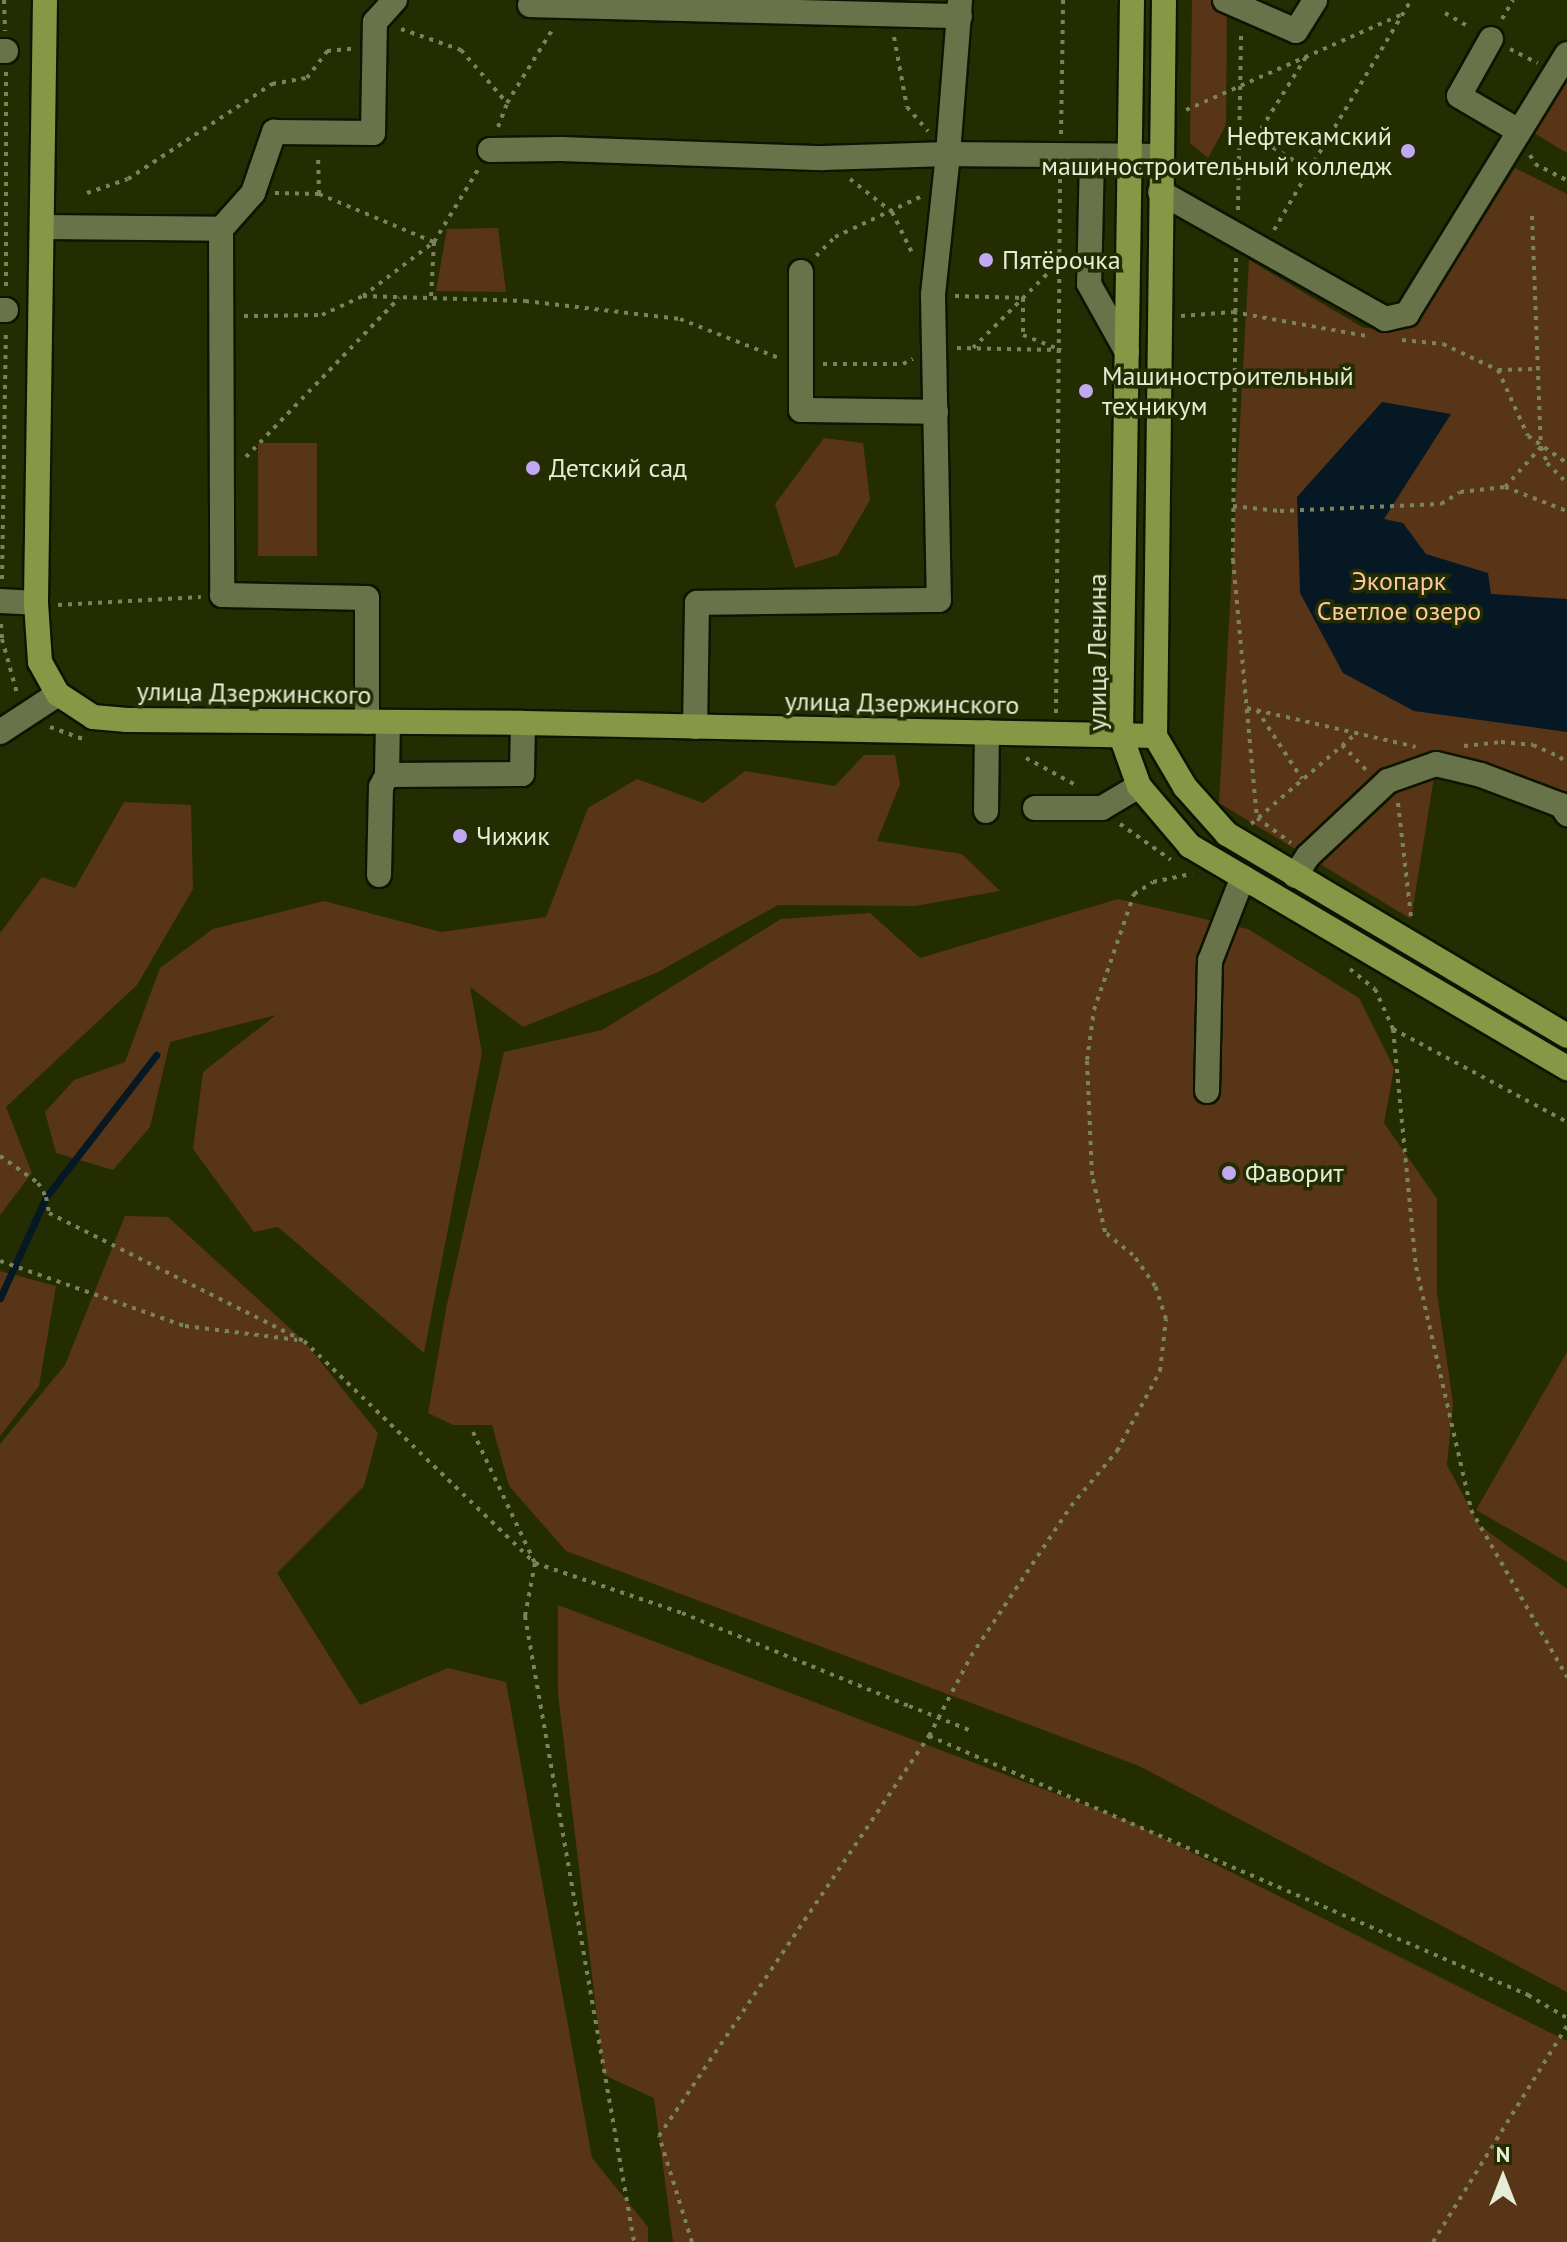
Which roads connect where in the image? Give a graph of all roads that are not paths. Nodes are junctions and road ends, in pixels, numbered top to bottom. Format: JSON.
{"nodes":[{"id":1,"x":45,"y":0,"type":"edge"},
{"id":2,"x":395,"y":0,"type":"edge"},
{"id":3,"x":1132,"y":0,"type":"edge"},
{"id":4,"x":1164,"y":0,"type":"edge"},
{"id":5,"x":1315,"y":0,"type":"edge"},
{"id":6,"x":1232,"y":3,"type":"edge"},
{"id":7,"x":530,"y":5,"type":"dead end"},
{"id":8,"x":960,"y":8,"type":"edge"},
{"id":9,"x":1491,"y":39,"type":"dead end"},
{"id":10,"x":1567,"y":54,"type":"edge"},
{"id":11,"x":1519,"y":131,"type":"junction"},
{"id":12,"x":490,"y":150,"type":"road end"},
{"id":13,"x":948,"y":154,"type":"junction"},
{"id":14,"x":1092,"y":156,"type":"junction"},
{"id":15,"x":1130,"y":156,"type":"junction"},
{"id":16,"x":1160,"y":156,"type":"junction"},
{"id":17,"x":1160,"y":192,"type":"junction"},
{"id":18,"x":43,"y":227,"type":"junction"},
{"id":19,"x":221,"y":229,"type":"junction"},
{"id":20,"x":801,"y":272,"type":"road end"},
{"id":21,"x":1127,"y":352,"type":"junction"},
{"id":22,"x":936,"y":412,"type":"junction"},
{"id":23,"x":0,"y":601,"type":"edge"},
{"id":24,"x":36,"y":603,"type":"junction"},
{"id":25,"x":58,"y":694,"type":"junction"},
{"id":26,"x":378,"y":722,"type":"junction"},
{"id":27,"x":523,"y":723,"type":"junction"},
{"id":28,"x":695,"y":727,"type":"junction"},
{"id":29,"x":0,"y":732,"type":"edge"},
{"id":30,"x":987,"y":732,"type":"junction"},
{"id":31,"x":1121,"y":736,"type":"junction"},
{"id":32,"x":1155,"y":736,"type":"junction"},
{"id":33,"x":387,"y":775,"type":"junction"},
{"id":34,"x":1139,"y":786,"type":"junction"},
{"id":35,"x":1035,"y":808,"type":"dead end"},
{"id":36,"x":986,"y":811,"type":"dead end"},
{"id":37,"x":1567,"y":814,"type":"edge"},
{"id":38,"x":1302,"y":866,"type":"junction"},
{"id":39,"x":1234,"y":872,"type":"junction"},
{"id":40,"x":379,"y":875,"type":"dead end"},
{"id":41,"x":1567,"y":1036,"type":"edge"},
{"id":42,"x":1567,"y":1068,"type":"edge"},
{"id":43,"x":1207,"y":1091,"type":"dead end"}],
"edges":[{"from":1,"to":18,"type":"main road","name":"улица Дзержинского"},
{"from":2,"to":19,"type":"lane"},
{"from":3,"to":15,"type":"main road","name":"улица Ленина"},
{"from":4,"to":16,"type":"main road"},
{"from":5,"to":6,"type":"lane"},
{"from":7,"to":8,"type":"lane"},
{"from":8,"to":13,"type":"lane"},
{"from":9,"to":11,"type":"lane"},
{"from":10,"to":11,"type":"lane"},
{"from":11,"to":17,"type":"lane"},
{"from":12,"to":13,"type":"lane"},
{"from":13,"to":14,"type":"lane"},
{"from":13,"to":22,"type":"lane"},
{"from":14,"to":15,"type":"lane"},
{"from":14,"to":21,"type":"lane"},
{"from":15,"to":16,"type":"lane"},
{"from":15,"to":21,"type":"main road","name":"улица Ленина"},
{"from":16,"to":17,"type":"main road"},
{"from":17,"to":32,"type":"main road"},
{"from":18,"to":19,"type":"lane"},
{"from":18,"to":24,"type":"main road","name":"улица Дзержинского"},
{"from":19,"to":26,"type":"lane"},
{"from":20,"to":22,"type":"lane"},
{"from":21,"to":31,"type":"main road","name":"улица Ленина"},
{"from":22,"to":28,"type":"lane"},
{"from":23,"to":24,"type":"lane"},
{"from":24,"to":25,"type":"main road","name":"улица Дзержинского"},
{"from":25,"to":26,"type":"main road","name":"улица Дзержинского"},
{"from":25,"to":29,"type":"lane"},
{"from":26,"to":27,"type":"main road","name":"улица Дзержинского"},
{"from":26,"to":33,"type":"lane"},
{"from":27,"to":28,"type":"main road","name":"улица Дзержинского"},
{"from":27,"to":33,"type":"lane"},
{"from":28,"to":30,"type":"main road","name":"улица Дзержинского"},
{"from":30,"to":31,"type":"main road","name":"улица Дзержинского"},
{"from":30,"to":36,"type":"lane"},
{"from":31,"to":32,"type":"main road","name":"улица Дзержинского"},
{"from":31,"to":34,"type":"main road","name":"улица Ленина"},
{"from":32,"to":38,"type":"main road"},
{"from":33,"to":40,"type":"lane"},
{"from":34,"to":35,"type":"lane"},
{"from":34,"to":39,"type":"main road","name":"улица Ленина"},
{"from":37,"to":38,"type":"lane"},
{"from":38,"to":41,"type":"main road"},
{"from":39,"to":42,"type":"main road","name":"улица Ленина"},
{"from":39,"to":43,"type":"lane"}]}
